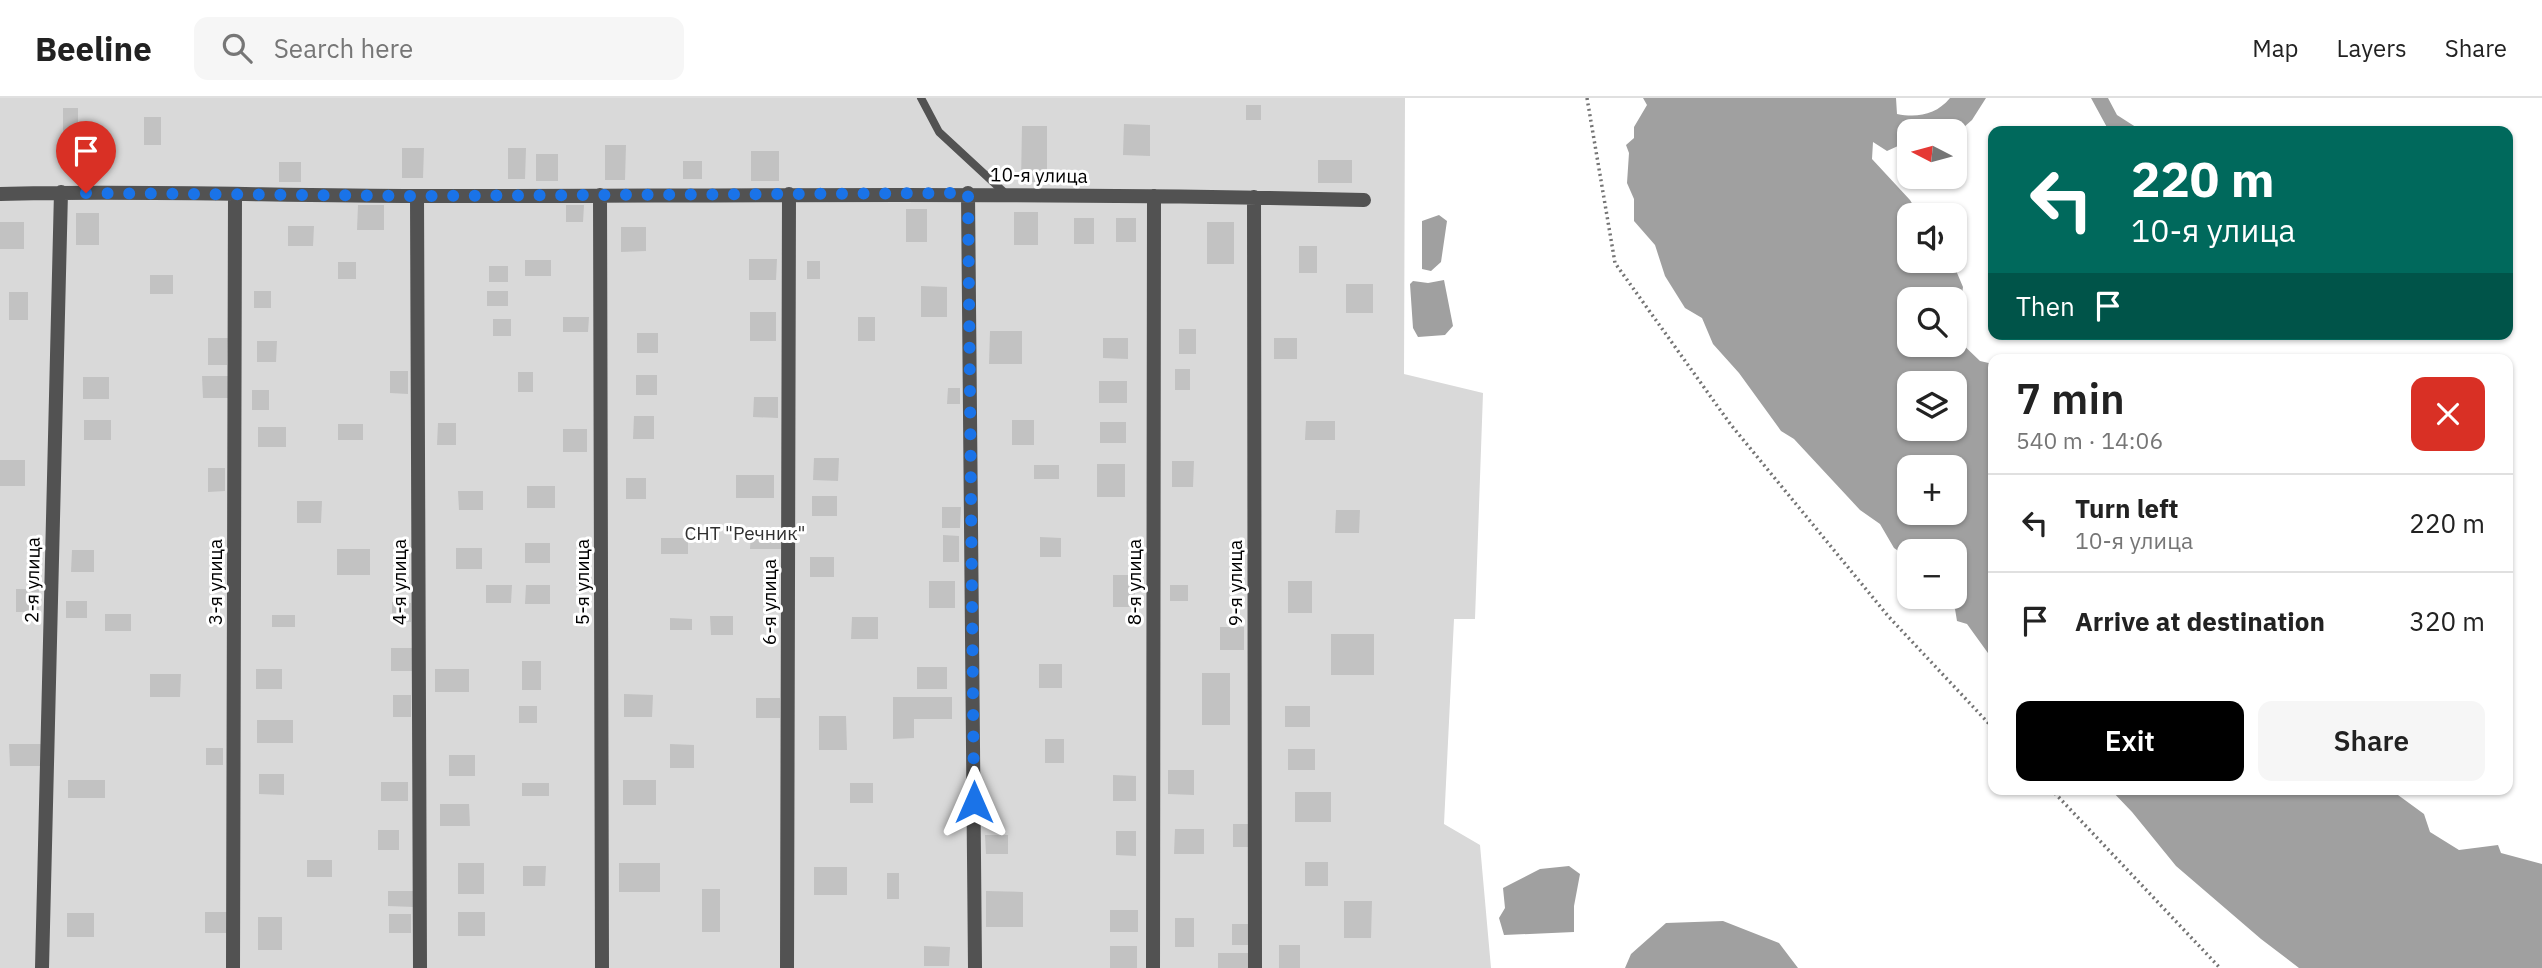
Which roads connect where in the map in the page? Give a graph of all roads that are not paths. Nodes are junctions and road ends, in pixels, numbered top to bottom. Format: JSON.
{"nodes":[{"id":1,"x":921,"y":98,"type":"edge"},
{"id":2,"x":61,"y":192,"type":"junction"},
{"id":3,"x":968,"y":193,"type":"junction"},
{"id":4,"x":0,"y":194,"type":"edge"},
{"id":5,"x":789,"y":194,"type":"junction"},
{"id":6,"x":1006,"y":194,"type":"junction"},
{"id":7,"x":236,"y":195,"type":"junction"},
{"id":8,"x":600,"y":195,"type":"junction"},
{"id":9,"x":417,"y":196,"type":"junction"},
{"id":10,"x":1154,"y":196,"type":"junction"},
{"id":11,"x":1254,"y":197,"type":"junction"},
{"id":12,"x":1364,"y":200,"type":"dead end"},
{"id":13,"x":42,"y":968,"type":"edge"},
{"id":14,"x":233,"y":968,"type":"edge"},
{"id":15,"x":420,"y":968,"type":"edge"},
{"id":16,"x":602,"y":968,"type":"edge"},
{"id":17,"x":787,"y":968,"type":"edge"},
{"id":18,"x":975,"y":968,"type":"edge"},
{"id":19,"x":1153,"y":968,"type":"edge"},
{"id":20,"x":1255,"y":968,"type":"edge"}],
"edges":[{"from":1,"to":6,"type":"lane"},
{"from":2,"to":4,"type":"street","name":"10-я улица"},
{"from":2,"to":7,"type":"street","name":"10-я улица"},
{"from":2,"to":13,"type":"street","name":"2-я улица"},
{"from":3,"to":5,"type":"street","name":"10-я улица"},
{"from":3,"to":6,"type":"street","name":"10-я улица"},
{"from":3,"to":18,"type":"street"},
{"from":5,"to":8,"type":"street","name":"10-я улица"},
{"from":5,"to":17,"type":"street","name":"6-я улица"},
{"from":6,"to":10,"type":"street","name":"10-я улица"},
{"from":7,"to":9,"type":"street","name":"10-я улица"},
{"from":7,"to":14,"type":"street","name":"3-я улица"},
{"from":8,"to":9,"type":"street","name":"10-я улица"},
{"from":8,"to":16,"type":"street","name":"5-я улица"},
{"from":9,"to":15,"type":"street","name":"4-я улица"},
{"from":10,"to":11,"type":"street","name":"10-я улица"},
{"from":10,"to":19,"type":"street","name":"8-я улица"},
{"from":11,"to":12,"type":"street","name":"10-я улица"},
{"from":11,"to":20,"type":"street","name":"9-я улица"}]}
